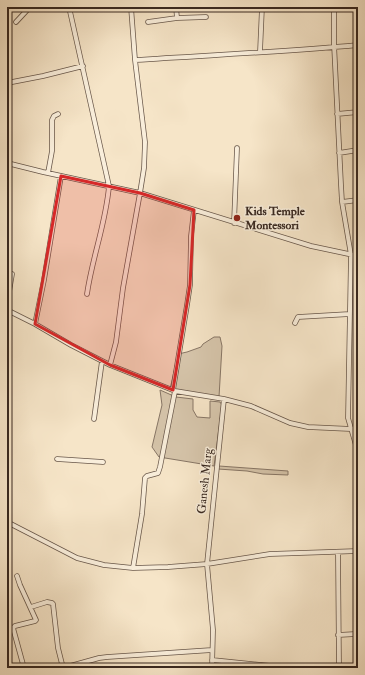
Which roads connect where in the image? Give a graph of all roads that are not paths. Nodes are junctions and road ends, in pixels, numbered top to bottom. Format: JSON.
{"nodes":[{"id":1,"x":30,"y":7,"type":"edge"},
{"id":2,"x":69,"y":7,"type":"edge"},
{"id":3,"x":131,"y":7,"type":"edge"},
{"id":4,"x":176,"y":7,"type":"edge"},
{"id":5,"x":262,"y":7,"type":"edge"},
{"id":6,"x":334,"y":7,"type":"edge"},
{"id":7,"x":206,"y":16,"type":"dead end"},
{"id":8,"x":177,"y":18,"type":"junction"},
{"id":9,"x":16,"y":22,"type":"dead end"},
{"id":10,"x":148,"y":22,"type":"dead end"},
{"id":11,"x":358,"y":45,"type":"edge"},
{"id":12,"x":334,"y":47,"type":"junction"},
{"id":13,"x":260,"y":52,"type":"junction"},
{"id":14,"x":135,"y":60,"type":"junction"},
{"id":15,"x":83,"y":66,"type":"junction"},
{"id":16,"x":7,"y":83,"type":"edge"},
{"id":17,"x":358,"y":112,"type":"edge"},
{"id":18,"x":58,"y":114,"type":"dead end"},
{"id":19,"x":337,"y":114,"type":"junction"},
{"id":20,"x":237,"y":148,"type":"dead end"},
{"id":21,"x":358,"y":150,"type":"edge"},
{"id":22,"x":339,"y":153,"type":"junction"},
{"id":23,"x":7,"y":163,"type":"edge"},
{"id":24,"x":48,"y":173,"type":"junction"},
{"id":25,"x":61,"y":176,"type":"junction"},
{"id":26,"x":109,"y":186,"type":"junction"},
{"id":27,"x":140,"y":193,"type":"junction"},
{"id":28,"x":358,"y":200,"type":"edge"},
{"id":29,"x":342,"y":202,"type":"junction"},
{"id":30,"x":194,"y":210,"type":"junction"},
{"id":31,"x":234,"y":223,"type":"junction"},
{"id":32,"x":351,"y":255,"type":"junction"},
{"id":33,"x":358,"y":256,"type":"edge"},
{"id":34,"x":12,"y":274,"type":"dead end"},
{"id":35,"x":86,"y":294,"type":"dead end"},
{"id":36,"x":7,"y":304,"type":"edge"},
{"id":37,"x":7,"y":310,"type":"edge"},
{"id":38,"x":350,"y":314,"type":"junction"},
{"id":39,"x":295,"y":322,"type":"dead end"},
{"id":40,"x":35,"y":324,"type":"junction"},
{"id":41,"x":102,"y":361,"type":"junction"},
{"id":42,"x":110,"y":365,"type":"junction"},
{"id":43,"x":174,"y":391,"type":"junction"},
{"id":44,"x":224,"y":399,"type":"junction"},
{"id":45,"x":94,"y":419,"type":"dead end"},
{"id":46,"x":351,"y":429,"type":"junction"},
{"id":47,"x":358,"y":429,"type":"edge"},
{"id":48,"x":358,"y":452,"type":"edge"},
{"id":49,"x":57,"y":459,"type":"dead end"},
{"id":50,"x":103,"y":462,"type":"dead end"},
{"id":51,"x":7,"y":522,"type":"edge"},
{"id":52,"x":358,"y":551,"type":"edge"},
{"id":53,"x":338,"y":552,"type":"junction"},
{"id":54,"x":207,"y":564,"type":"junction"},
{"id":55,"x":133,"y":568,"type":"junction"},
{"id":56,"x":17,"y":576,"type":"dead end"},
{"id":57,"x":30,"y":607,"type":"junction"},
{"id":58,"x":338,"y":634,"type":"junction"},
{"id":59,"x":358,"y":636,"type":"edge"},
{"id":60,"x":212,"y":650,"type":"junction"},
{"id":61,"x":212,"y":660,"type":"junction"},
{"id":62,"x":358,"y":667,"type":"edge"},
{"id":63,"x":24,"y":668,"type":"edge"},
{"id":64,"x":63,"y":668,"type":"edge"},
{"id":65,"x":212,"y":668,"type":"edge"},
{"id":66,"x":290,"y":668,"type":"edge"},
{"id":67,"x":339,"y":668,"type":"edge"}],
"edges":[{"from":1,"to":9,"type":"street"},
{"from":2,"to":15,"type":"street"},
{"from":3,"to":14,"type":"street"},
{"from":4,"to":8,"type":"street"},
{"from":5,"to":13,"type":"street"},
{"from":6,"to":12,"type":"street"},
{"from":7,"to":8,"type":"street"},
{"from":8,"to":10,"type":"street"},
{"from":11,"to":12,"type":"street"},
{"from":12,"to":13,"type":"street"},
{"from":12,"to":19,"type":"street"},
{"from":13,"to":14,"type":"street"},
{"from":14,"to":27,"type":"street"},
{"from":15,"to":16,"type":"street"},
{"from":15,"to":26,"type":"street"},
{"from":17,"to":19,"type":"street"},
{"from":18,"to":24,"type":"street"},
{"from":19,"to":22,"type":"street"},
{"from":20,"to":31,"type":"street"},
{"from":21,"to":22,"type":"street"},
{"from":22,"to":29,"type":"street"},
{"from":23,"to":24,"type":"street"},
{"from":24,"to":25,"type":"street"},
{"from":25,"to":26,"type":"street"},
{"from":25,"to":40,"type":"street"},
{"from":26,"to":27,"type":"street"},
{"from":26,"to":35,"type":"street"},
{"from":27,"to":30,"type":"street"},
{"from":27,"to":42,"type":"street"},
{"from":28,"to":29,"type":"street"},
{"from":29,"to":32,"type":"street"},
{"from":30,"to":31,"type":"street"},
{"from":30,"to":43,"type":"street"},
{"from":31,"to":32,"type":"street"},
{"from":32,"to":33,"type":"street"},
{"from":32,"to":38,"type":"street"},
{"from":34,"to":36,"type":"street"},
{"from":37,"to":40,"type":"street"},
{"from":38,"to":39,"type":"street"},
{"from":38,"to":46,"type":"street"},
{"from":40,"to":41,"type":"street"},
{"from":41,"to":42,"type":"street"},
{"from":41,"to":45,"type":"street"},
{"from":42,"to":43,"type":"street"},
{"from":43,"to":44,"type":"street"},
{"from":43,"to":55,"type":"street"},
{"from":44,"to":46,"type":"street"},
{"from":44,"to":54,"type":"street","name":"Ganesh Marg"},
{"from":46,"to":47,"type":"street"},
{"from":46,"to":48,"type":"street"},
{"from":49,"to":50,"type":"street"},
{"from":51,"to":55,"type":"street"},
{"from":52,"to":53,"type":"street"},
{"from":53,"to":54,"type":"street"},
{"from":53,"to":58,"type":"street"},
{"from":54,"to":55,"type":"street"},
{"from":54,"to":60,"type":"street","name":"Ganesh Marg"},
{"from":56,"to":57,"type":"street"},
{"from":57,"to":63,"type":"street"},
{"from":57,"to":64,"type":"street"},
{"from":58,"to":59,"type":"street"},
{"from":58,"to":67,"type":"street"},
{"from":60,"to":61,"type":"street","name":"Ganesh Marg"},
{"from":60,"to":64,"type":"street"},
{"from":61,"to":65,"type":"street","name":"Ganesh Marg"},
{"from":61,"to":66,"type":"street"},
{"from":62,"to":67,"type":"street"}]}
